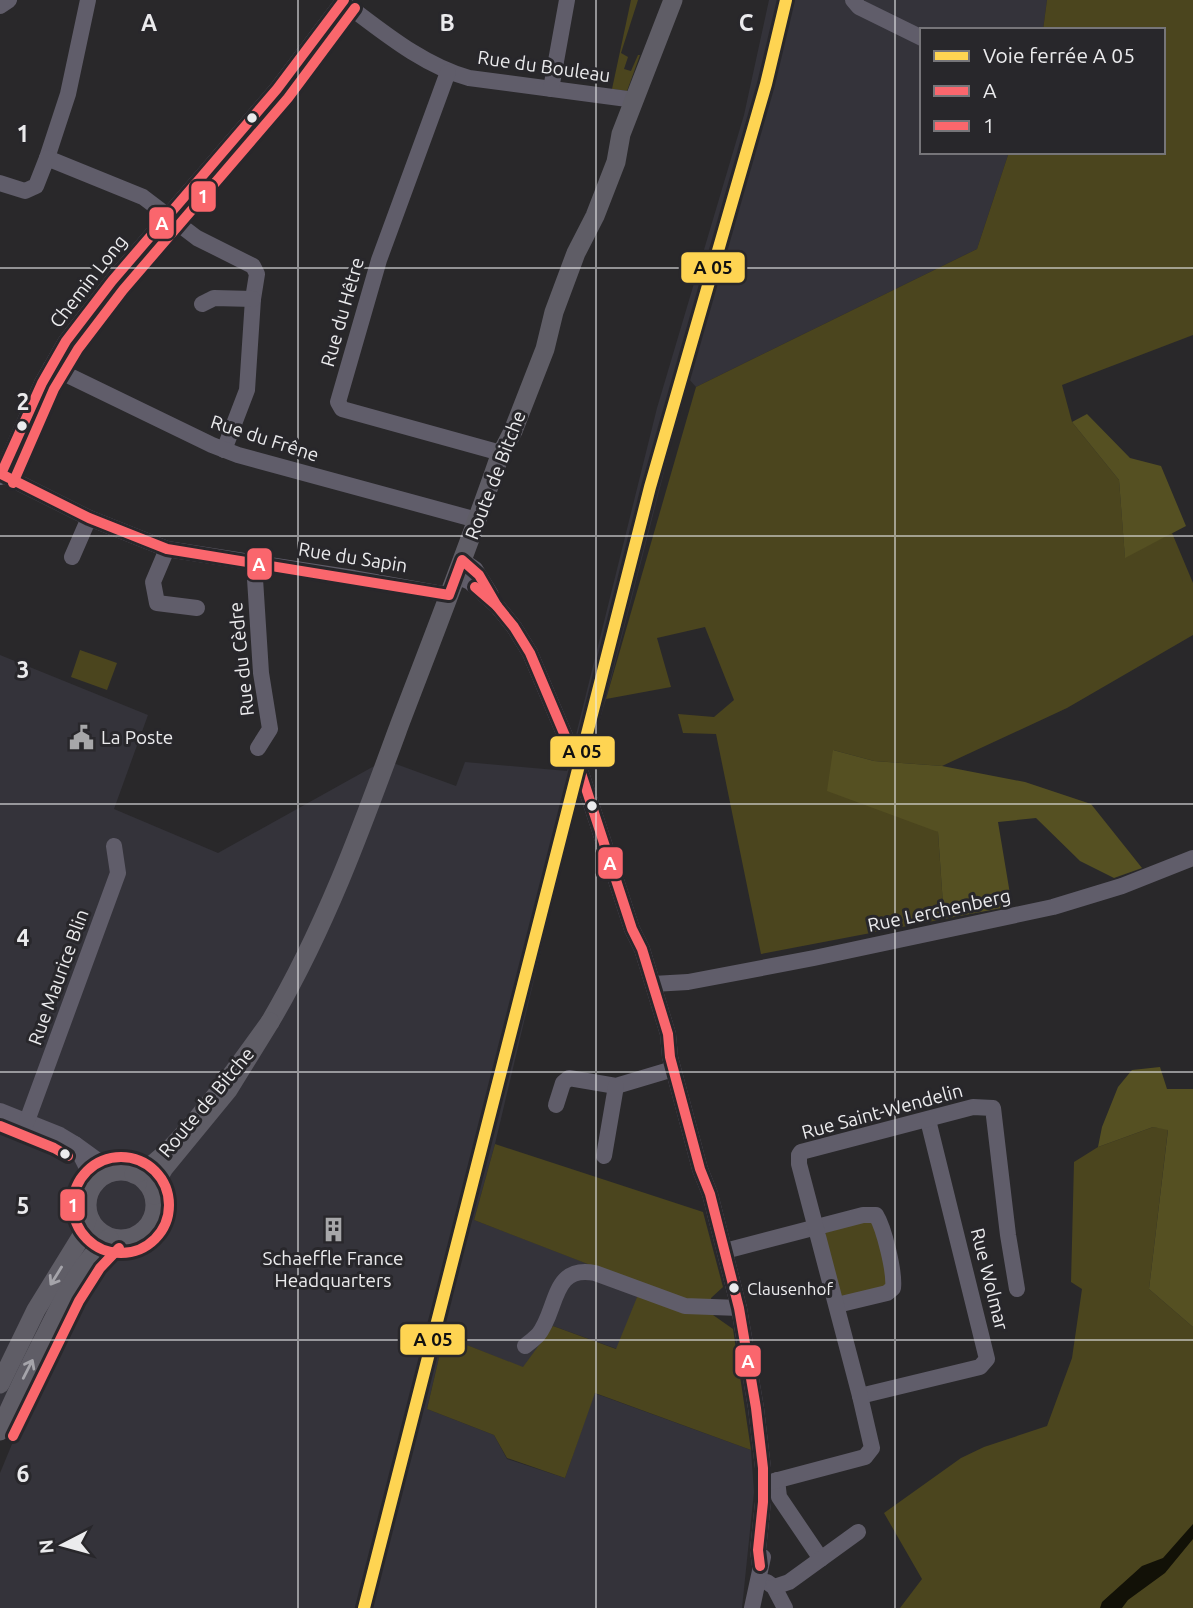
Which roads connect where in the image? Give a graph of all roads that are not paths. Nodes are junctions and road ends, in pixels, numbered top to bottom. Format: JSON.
{"nodes":[{"id":1,"x":9,"y":0,"type":"edge"},
{"id":2,"x":88,"y":0,"type":"edge"},
{"id":3,"x":567,"y":0,"type":"edge"},
{"id":4,"x":673,"y":0,"type":"edge"},
{"id":5,"x":853,"y":0,"type":"edge"},
{"id":6,"x":343,"y":1,"type":"edge"},
{"id":7,"x":0,"y":6,"type":"edge"},
{"id":8,"x":920,"y":37,"type":"edge"},
{"id":9,"x":448,"y":72,"type":"junction"},
{"id":10,"x":551,"y":89,"type":"junction"},
{"id":11,"x":635,"y":100,"type":"junction"},
{"id":12,"x":47,"y":158,"type":"junction"},
{"id":13,"x":0,"y":183,"type":"edge"},
{"id":14,"x":168,"y":215,"type":"junction"},
{"id":15,"x":253,"y":299,"type":"junction"},
{"id":16,"x":202,"y":304,"type":"dead end"},
{"id":17,"x":51,"y":367,"type":"junction"},
{"id":18,"x":224,"y":450,"type":"junction"},
{"id":19,"x":501,"y":453,"type":"junction"},
{"id":20,"x":1,"y":476,"type":"edge"},
{"id":21,"x":89,"y":517,"type":"junction"},
{"id":22,"x":477,"y":520,"type":"junction"},
{"id":23,"x":167,"y":549,"type":"junction"},
{"id":24,"x":72,"y":557,"type":"dead end"},
{"id":25,"x":254,"y":563,"type":"junction"},
{"id":26,"x":456,"y":577,"type":"junction"},
{"id":27,"x":197,"y":608,"type":"dead end"},
{"id":28,"x":258,"y":748,"type":"dead end"},
{"id":29,"x":114,"y":846,"type":"dead end"},
{"id":30,"x":1193,"y":858,"type":"edge"},
{"id":31,"x":655,"y":989,"type":"junction"},
{"id":32,"x":270,"y":1022,"type":"junction"},
{"id":33,"x":673,"y":1069,"type":"junction"},
{"id":34,"x":616,"y":1086,"type":"junction"},
{"id":35,"x":556,"y":1105,"type":"dead end"},
{"id":36,"x":0,"y":1111,"type":"edge"},
{"id":37,"x":928,"y":1120,"type":"junction"},
{"id":38,"x":27,"y":1121,"type":"junction"},
{"id":39,"x":75,"y":1144,"type":"junction"},
{"id":40,"x":604,"y":1156,"type":"dead end"},
{"id":41,"x":126,"y":1172,"type":"junction"},
{"id":42,"x":91,"y":1188,"type":"junction"},
{"id":43,"x":154,"y":1195,"type":"junction"},
{"id":44,"x":88,"y":1216,"type":"junction"},
{"id":45,"x":815,"y":1227,"type":"junction"},
{"id":46,"x":109,"y":1238,"type":"junction"},
{"id":47,"x":725,"y":1251,"type":"junction"},
{"id":48,"x":1017,"y":1289,"type":"dead end"},
{"id":49,"x":836,"y":1305,"type":"junction"},
{"id":50,"x":739,"y":1308,"type":"junction"},
{"id":51,"x":525,"y":1346,"type":"dead end"},
{"id":52,"x":0,"y":1384,"type":"edge"},
{"id":53,"x":860,"y":1396,"type":"junction"},
{"id":54,"x":0,"y":1431,"type":"edge"},
{"id":55,"x":770,"y":1482,"type":"junction"},
{"id":56,"x":859,"y":1532,"type":"dead end"},
{"id":57,"x":821,"y":1559,"type":"junction"},
{"id":58,"x":759,"y":1572,"type":"junction"},
{"id":59,"x":774,"y":1587,"type":"junction"},
{"id":60,"x":752,"y":1608,"type":"edge"},
{"id":61,"x":785,"y":1608,"type":"edge"}],
"edges":[{"from":1,"to":7,"type":"street"},
{"from":2,"to":12,"type":"street"},
{"from":3,"to":10,"type":"street"},
{"from":4,"to":11,"type":"main road","name":"Route de Bitche"},
{"from":5,"to":8,"type":"street"},
{"from":6,"to":9,"type":"street","name":"Rue du Bouleau"},
{"from":6,"to":14,"type":"street","name":"Chemin Long"},
{"from":9,"to":10,"type":"street","name":"Rue du Bouleau"},
{"from":9,"to":19,"type":"street","name":"Rue du Hêtre"},
{"from":10,"to":11,"type":"street","name":"Rue du Bouleau"},
{"from":11,"to":19,"type":"main road","name":"Route de Bitche"},
{"from":12,"to":13,"type":"street"},
{"from":12,"to":14,"type":"street"},
{"from":14,"to":15,"type":"street"},
{"from":14,"to":17,"type":"street","name":"Chemin Long"},
{"from":15,"to":16,"type":"street"},
{"from":15,"to":18,"type":"street"},
{"from":17,"to":18,"type":"street","name":"Rue du Frêne"},
{"from":17,"to":20,"type":"street","name":"Chemin Long"},
{"from":18,"to":22,"type":"street","name":"Rue du Frêne"},
{"from":19,"to":22,"type":"main road","name":"Route de Bitche"},
{"from":20,"to":21,"type":"street","name":"Rue du Sapin"},
{"from":21,"to":23,"type":"street","name":"Rue du Sapin"},
{"from":21,"to":24,"type":"street"},
{"from":22,"to":26,"type":"main road","name":"Route de Bitche"},
{"from":23,"to":25,"type":"street","name":"Rue du Sapin"},
{"from":23,"to":27,"type":"street"},
{"from":25,"to":26,"type":"street","name":"Rue du Sapin"},
{"from":25,"to":28,"type":"street","name":"Rue du Cèdre"},
{"from":26,"to":31,"type":"street"},
{"from":26,"to":32,"type":"main road","name":"Route de Bitche"},
{"from":29,"to":38,"type":"street","name":"Rue Maurice Blin"},
{"from":30,"to":31,"type":"street","name":"Rue Lerchenberg"},
{"from":31,"to":33,"type":"street"},
{"from":32,"to":41,"type":"main road","name":"Route de Bitche"},
{"from":32,"to":43,"type":"main road","name":"Route de Bitche"},
{"from":33,"to":34,"type":"street"},
{"from":33,"to":47,"type":"street"},
{"from":34,"to":35,"type":"street"},
{"from":34,"to":40,"type":"street"},
{"from":36,"to":38,"type":"street"},
{"from":37,"to":45,"type":"street","name":"Rue Saint-Wendelin"},
{"from":37,"to":48,"type":"street","name":"Rue Saint-Wendelin"},
{"from":37,"to":53,"type":"street","name":"Rue Wolmar"},
{"from":38,"to":39,"type":"street"},
{"from":39,"to":41,"type":"street"},
{"from":39,"to":42,"type":"street"},
{"from":41,"to":42,"type":"main road"},
{"from":41,"to":43,"type":"main road"},
{"from":42,"to":44,"type":"main road"},
{"from":43,"to":46,"type":"main road"},
{"from":44,"to":46,"type":"main road"},
{"from":44,"to":52,"type":"main road","one_way":true},
{"from":45,"to":47,"type":"street"},
{"from":45,"to":49,"type":"street","name":"Rue Saint-Wendelin"},
{"from":45,"to":49,"type":"street"},
{"from":54,"to":46,"type":"main road","one_way":true},
{"from":47,"to":50,"type":"street"},
{"from":49,"to":53,"type":"street","name":"Rue Saint-Wendelin"},
{"from":50,"to":51,"type":"street"},
{"from":50,"to":55,"type":"street"},
{"from":53,"to":55,"type":"street","name":"Rue Saint-Wendelin"},
{"from":55,"to":57,"type":"street"},
{"from":55,"to":58,"type":"street"},
{"from":56,"to":57,"type":"street"},
{"from":57,"to":59,"type":"street"},
{"from":58,"to":59,"type":"street"},
{"from":58,"to":60,"type":"street"},
{"from":59,"to":61,"type":"street"}]}
